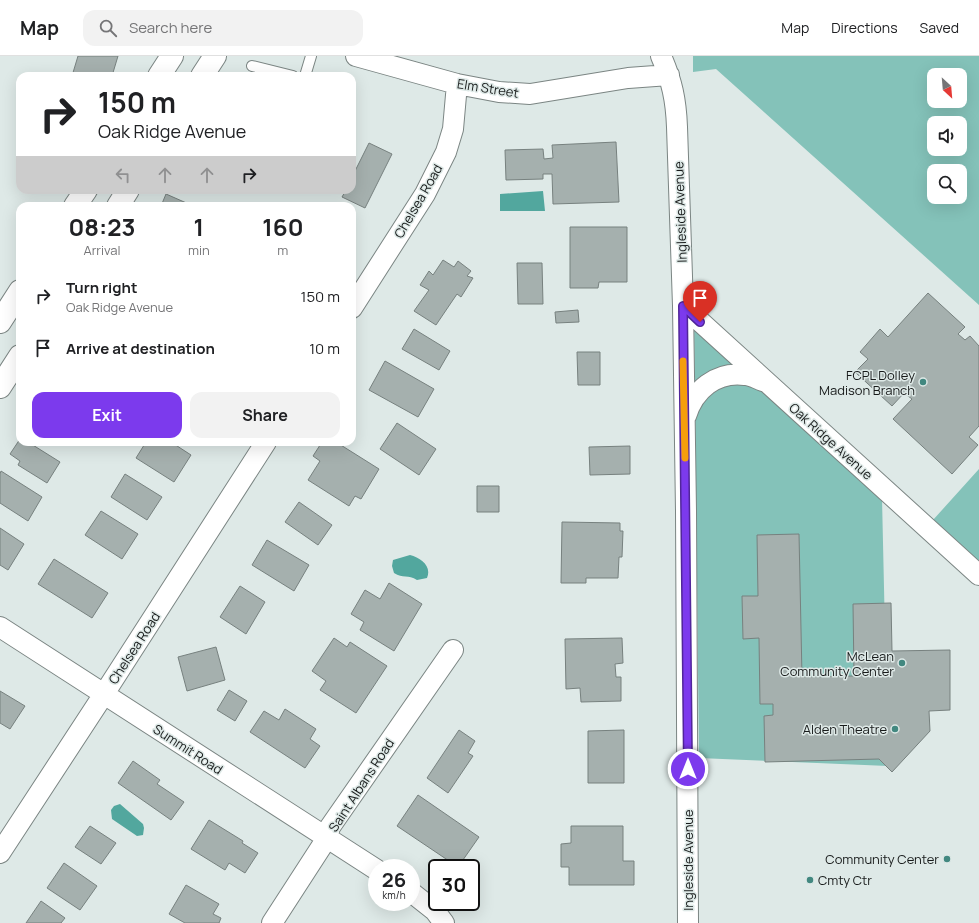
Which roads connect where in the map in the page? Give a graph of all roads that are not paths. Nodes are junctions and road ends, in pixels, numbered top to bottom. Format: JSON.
{"nodes":[{"id":1,"x":172,"y":56,"type":"edge"},
{"id":2,"x":215,"y":56,"type":"edge"},
{"id":3,"x":311,"y":56,"type":"edge"},
{"id":4,"x":356,"y":56,"type":"edge"},
{"id":5,"x":661,"y":56,"type":"edge"},
{"id":6,"x":252,"y":66,"type":"dead end"},
{"id":7,"x":162,"y":72,"type":"edge"},
{"id":8,"x":205,"y":72,"type":"edge"},
{"id":9,"x":277,"y":72,"type":"edge"},
{"id":10,"x":306,"y":72,"type":"edge"},
{"id":11,"x":669,"y":75,"type":"junction"},
{"id":12,"x":456,"y":84,"type":"junction"},
{"id":13,"x":16,"y":298,"type":"edge"},
{"id":14,"x":356,"y":302,"type":"edge"},
{"id":15,"x":683,"y":306,"type":"junction"},
{"id":16,"x":0,"y":322,"type":"edge"},
{"id":17,"x":16,"y":362,"type":"edge"},
{"id":18,"x":766,"y":382,"type":"junction"},
{"id":19,"x":0,"y":387,"type":"edge"},
{"id":20,"x":684,"y":422,"type":"junction"},
{"id":21,"x":263,"y":446,"type":"edge"},
{"id":22,"x":979,"y":575,"type":"edge"},
{"id":23,"x":0,"y":627,"type":"edge"},
{"id":24,"x":453,"y":650,"type":"dead end"},
{"id":25,"x":104,"y":694,"type":"junction"},
{"id":26,"x":327,"y":838,"type":"junction"},
{"id":27,"x":0,"y":853,"type":"edge"},
{"id":28,"x":368,"y":864,"type":"edge"},
{"id":29,"x":420,"y":899,"type":"edge"},
{"id":30,"x":272,"y":923,"type":"edge"},
{"id":31,"x":444,"y":923,"type":"edge"},
{"id":32,"x":688,"y":923,"type":"edge"}],
"edges":[{"from":1,"to":7,"type":"main road"},
{"from":2,"to":8,"type":"main road"},
{"from":3,"to":10,"type":"lane"},
{"from":4,"to":12,"type":"street","name":"Elm Street"},
{"from":5,"to":11,"type":"street","name":"Ingleside Avenue"},
{"from":6,"to":9,"type":"lane"},
{"from":11,"to":12,"type":"street","name":"Elm Street"},
{"from":11,"to":15,"type":"street","name":"Ingleside Avenue"},
{"from":12,"to":14,"type":"street","name":"Chelsea Road"},
{"from":13,"to":16,"type":"main road"},
{"from":15,"to":18,"type":"street","name":"Oak Ridge Avenue"},
{"from":15,"to":20,"type":"street","name":"Ingleside Avenue"},
{"from":17,"to":19,"type":"main road"},
{"from":18,"to":20,"type":"street"},
{"from":18,"to":22,"type":"street","name":"Oak Ridge Avenue"},
{"from":20,"to":32,"type":"street","name":"Ingleside Avenue"},
{"from":21,"to":25,"type":"street","name":"Chelsea Road"},
{"from":23,"to":25,"type":"street","name":"Summit Road"},
{"from":24,"to":26,"type":"street","name":"Saint Albans Road"},
{"from":25,"to":26,"type":"street","name":"Summit Road"},
{"from":25,"to":27,"type":"street","name":"Chelsea Road"},
{"from":26,"to":28,"type":"street","name":"Summit Road"},
{"from":26,"to":30,"type":"street","name":"Saint Albans Road"},
{"from":29,"to":31,"type":"street"}]}
